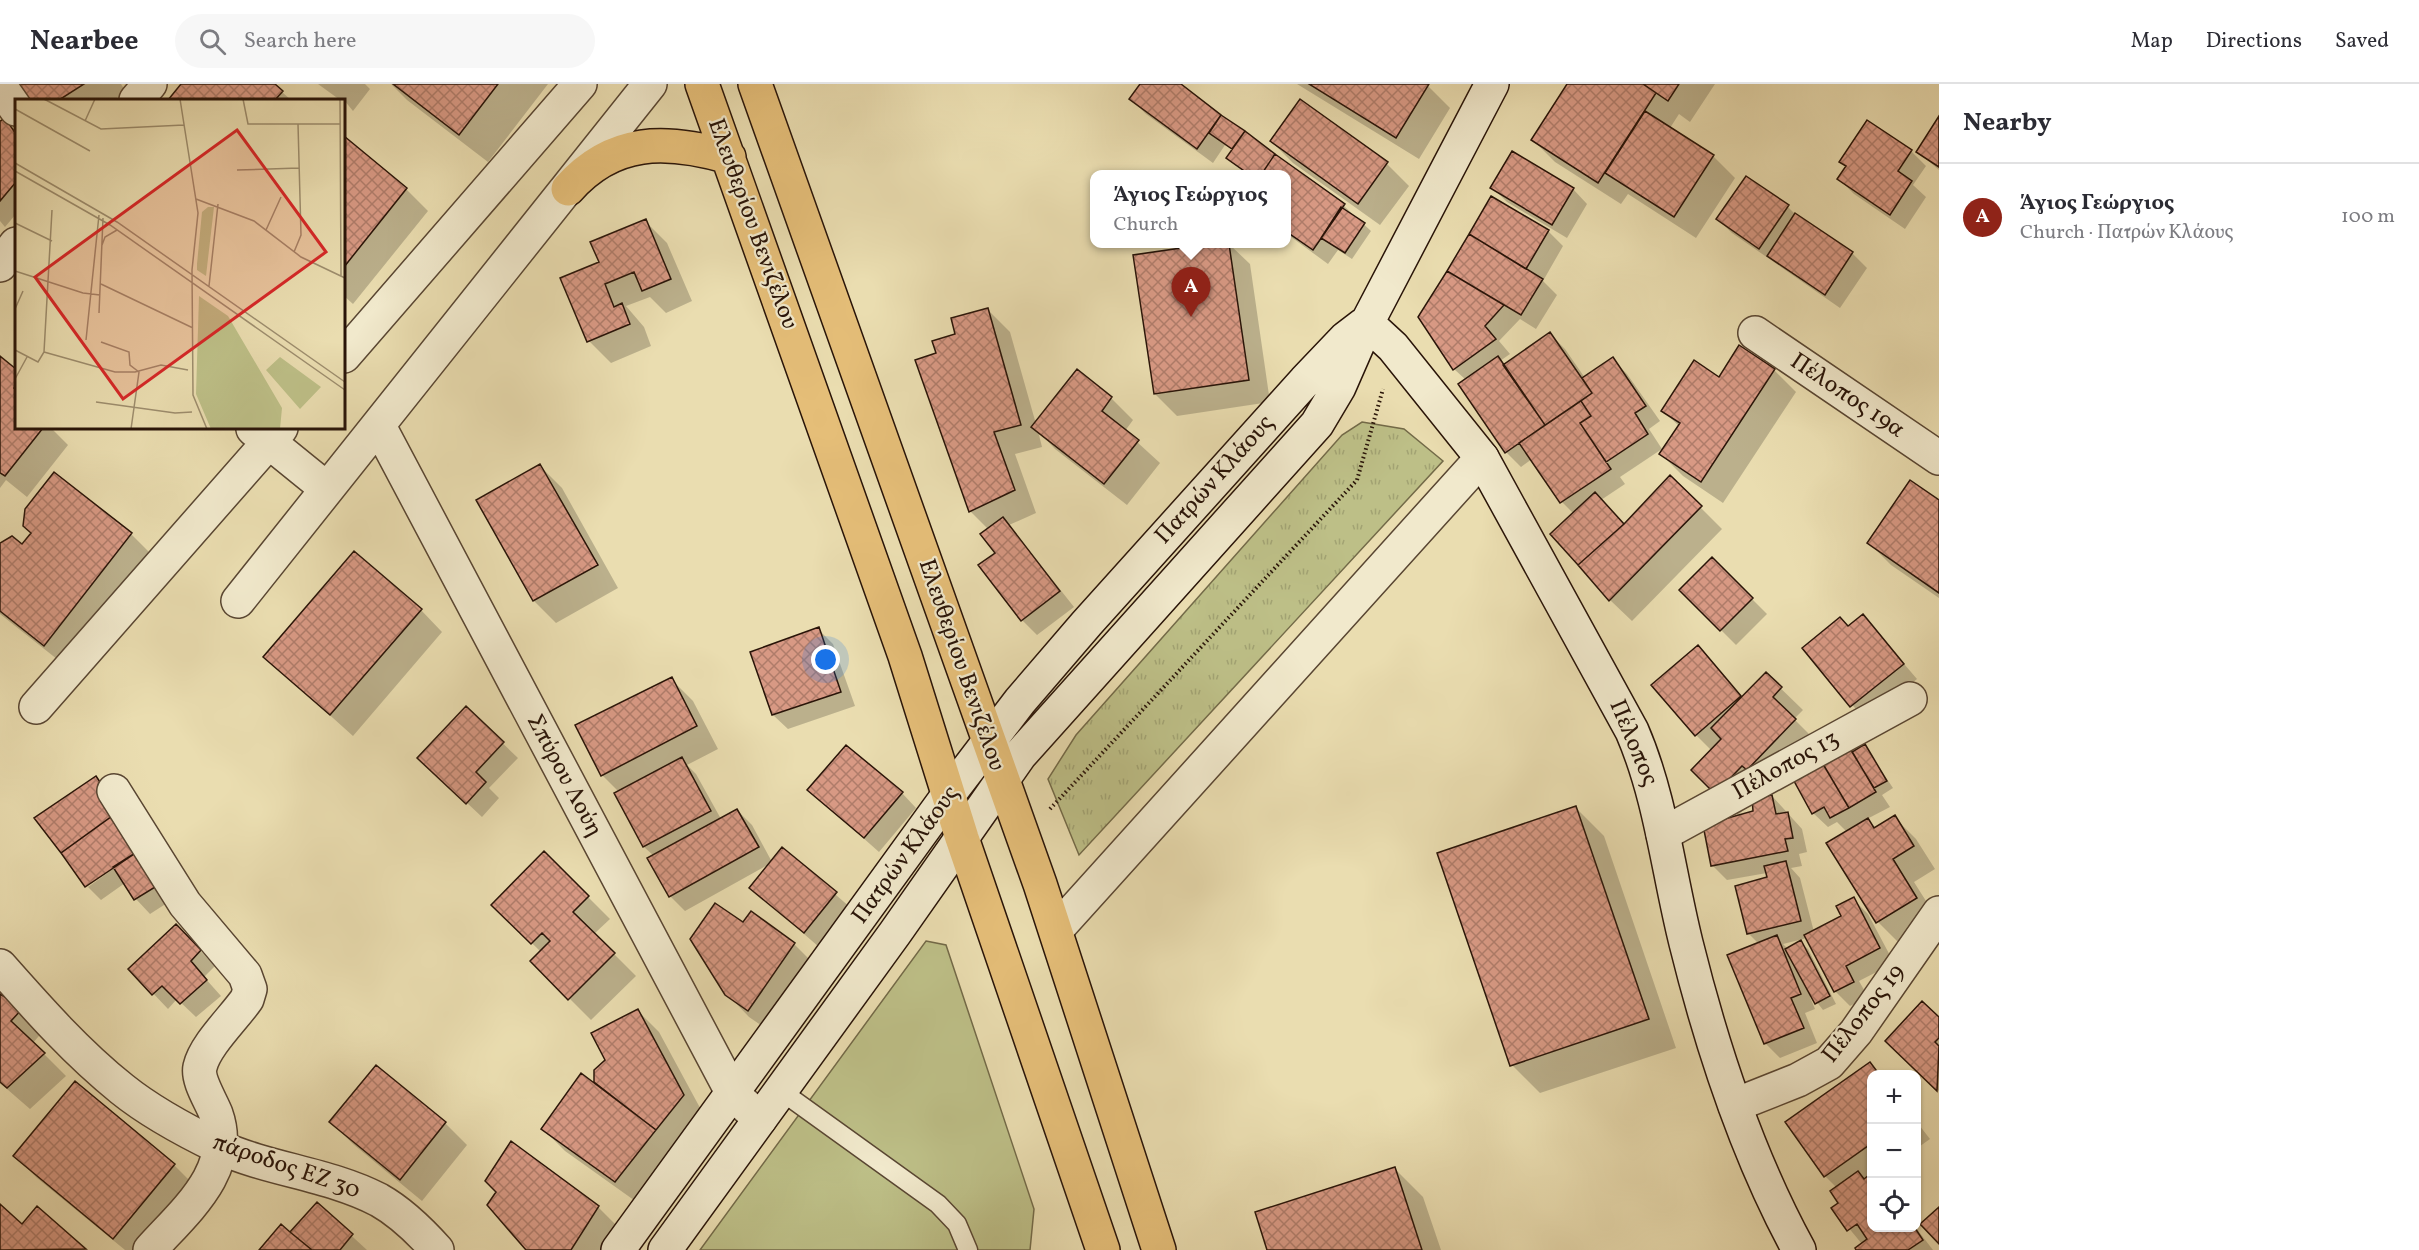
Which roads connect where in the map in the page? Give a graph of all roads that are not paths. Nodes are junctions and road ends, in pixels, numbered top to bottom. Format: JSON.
{"nodes":[{"id":1,"x":150,"y":84,"type":"edge"},
{"id":2,"x":580,"y":84,"type":"edge"},
{"id":3,"x":650,"y":84,"type":"edge"},
{"id":4,"x":702,"y":84,"type":"edge"},
{"id":5,"x":755,"y":84,"type":"edge"},
{"id":6,"x":1492,"y":84,"type":"edge"},
{"id":7,"x":0,"y":86,"type":"edge"},
{"id":8,"x":137,"y":99,"type":"edge"},
{"id":9,"x":15,"y":108,"type":"edge"},
{"id":10,"x":729,"y":157,"type":"junction"},
{"id":11,"x":568,"y":189,"type":"junction"},
{"id":12,"x":15,"y":245,"type":"edge"},
{"id":13,"x":0,"y":265,"type":"edge"},
{"id":14,"x":1367,"y":323,"type":"junction"},
{"id":15,"x":1755,"y":333,"type":"dead end"},
{"id":16,"x":345,"y":355,"type":"edge"},
{"id":17,"x":379,"y":426,"type":"junction"},
{"id":18,"x":267,"y":432,"type":"edge"},
{"id":19,"x":1482,"y":458,"type":"junction"},
{"id":20,"x":1939,"y":458,"type":"edge"},
{"id":21,"x":327,"y":489,"type":"junction"},
{"id":22,"x":238,"y":601,"type":"dead end"},
{"id":23,"x":1910,"y":699,"type":"dead end"},
{"id":24,"x":36,"y":707,"type":"dead end"},
{"id":25,"x":988,"y":743,"type":"junction"},
{"id":26,"x":1002,"y":780,"type":"junction"},
{"id":27,"x":114,"y":791,"type":"dead end"},
{"id":28,"x":949,"y":794,"type":"junction"},
{"id":29,"x":1662,"y":834,"type":"junction"},
{"id":30,"x":962,"y":838,"type":"junction"},
{"id":31,"x":1939,"y":913,"type":"edge"},
{"id":32,"x":1056,"y":930,"type":"junction"},
{"id":33,"x":0,"y":966,"type":"edge"},
{"id":34,"x":781,"y":1091,"type":"junction"},
{"id":35,"x":733,"y":1094,"type":"junction"},
{"id":36,"x":1736,"y":1105,"type":"junction"},
{"id":37,"x":760,"y":1119,"type":"junction"},
{"id":38,"x":222,"y":1148,"type":"junction"},
{"id":39,"x":150,"y":1250,"type":"edge"},
{"id":40,"x":437,"y":1250,"type":"edge"},
{"id":41,"x":618,"y":1250,"type":"edge"},
{"id":42,"x":665,"y":1250,"type":"edge"},
{"id":43,"x":968,"y":1250,"type":"edge"},
{"id":44,"x":1102,"y":1250,"type":"edge"},
{"id":45,"x":1159,"y":1250,"type":"edge"},
{"id":46,"x":1799,"y":1250,"type":"edge"}],
"edges":[{"from":1,"to":8,"type":"street"},
{"from":2,"to":16,"type":"street"},
{"from":3,"to":11,"type":"street"},
{"from":4,"to":10,"type":"main road","name":"Ελευθερίου Βενιζέλου"},
{"from":5,"to":25,"type":"main road","name":"Ελευθερίου Βενιζέλου"},
{"from":6,"to":14,"type":"street","name":"Πατρών Κλάους"},
{"from":7,"to":9,"type":"street"},
{"from":10,"to":11,"type":"main road"},
{"from":10,"to":28,"type":"main road","name":"Ελευθερίου Βενιζέλου"},
{"from":11,"to":17,"type":"street"},
{"from":12,"to":13,"type":"street"},
{"from":14,"to":19,"type":"street","name":"Πέλοπος"},
{"from":14,"to":25,"type":"street","name":"Πατρών Κλάους"},
{"from":14,"to":26,"type":"street","name":"Πατρών Κλάους"},
{"from":15,"to":20,"type":"street","name":"Πέλοπος 19α"},
{"from":17,"to":21,"type":"street"},
{"from":17,"to":35,"type":"street","name":"Σπύρου Λούη"},
{"from":18,"to":21,"type":"street"},
{"from":18,"to":24,"type":"street"},
{"from":19,"to":29,"type":"street","name":"Πέλοπος"},
{"from":19,"to":32,"type":"street"},
{"from":21,"to":22,"type":"street"},
{"from":23,"to":29,"type":"street","name":"Πέλοπος 13"},
{"from":25,"to":26,"type":"main road","name":"Ελευθερίου Βενιζέλου"},
{"from":25,"to":28,"type":"street","name":"Πατρών Κλάους"},
{"from":26,"to":30,"type":"street","name":"Πατρών Κλάους"},
{"from":26,"to":32,"type":"main road","name":"Ελευθερίου Βενιζέλου"},
{"from":27,"to":38,"type":"street"},
{"from":28,"to":30,"type":"main road","name":"Ελευθερίου Βενιζέλου"},
{"from":28,"to":35,"type":"street","name":"Πατρών Κλάους"},
{"from":29,"to":36,"type":"street","name":"Πέλοπος"},
{"from":30,"to":34,"type":"street","name":"Πατρών Κλάους"},
{"from":30,"to":44,"type":"main road","name":"Ελευθερίου Βενιζέλου"},
{"from":31,"to":36,"type":"street","name":"Πέλοπος 19"},
{"from":32,"to":45,"type":"main road","name":"Ελευθερίου Βενιζέλου"},
{"from":33,"to":38,"type":"street","name":"πάροδος ΕΖ 30"},
{"from":34,"to":37,"type":"street","name":"Πατρών Κλάους"},
{"from":34,"to":43,"type":"lane"},
{"from":35,"to":37,"type":"street","name":"Σπύρου Λούη"},
{"from":35,"to":41,"type":"street","name":"Πατρών Κλάους"},
{"from":36,"to":46,"type":"street","name":"Πέλοπος"},
{"from":37,"to":42,"type":"street","name":"Πατρών Κλάους"},
{"from":38,"to":39,"type":"street"},
{"from":38,"to":40,"type":"street","name":"πάροδος ΕΖ 30"}]}
